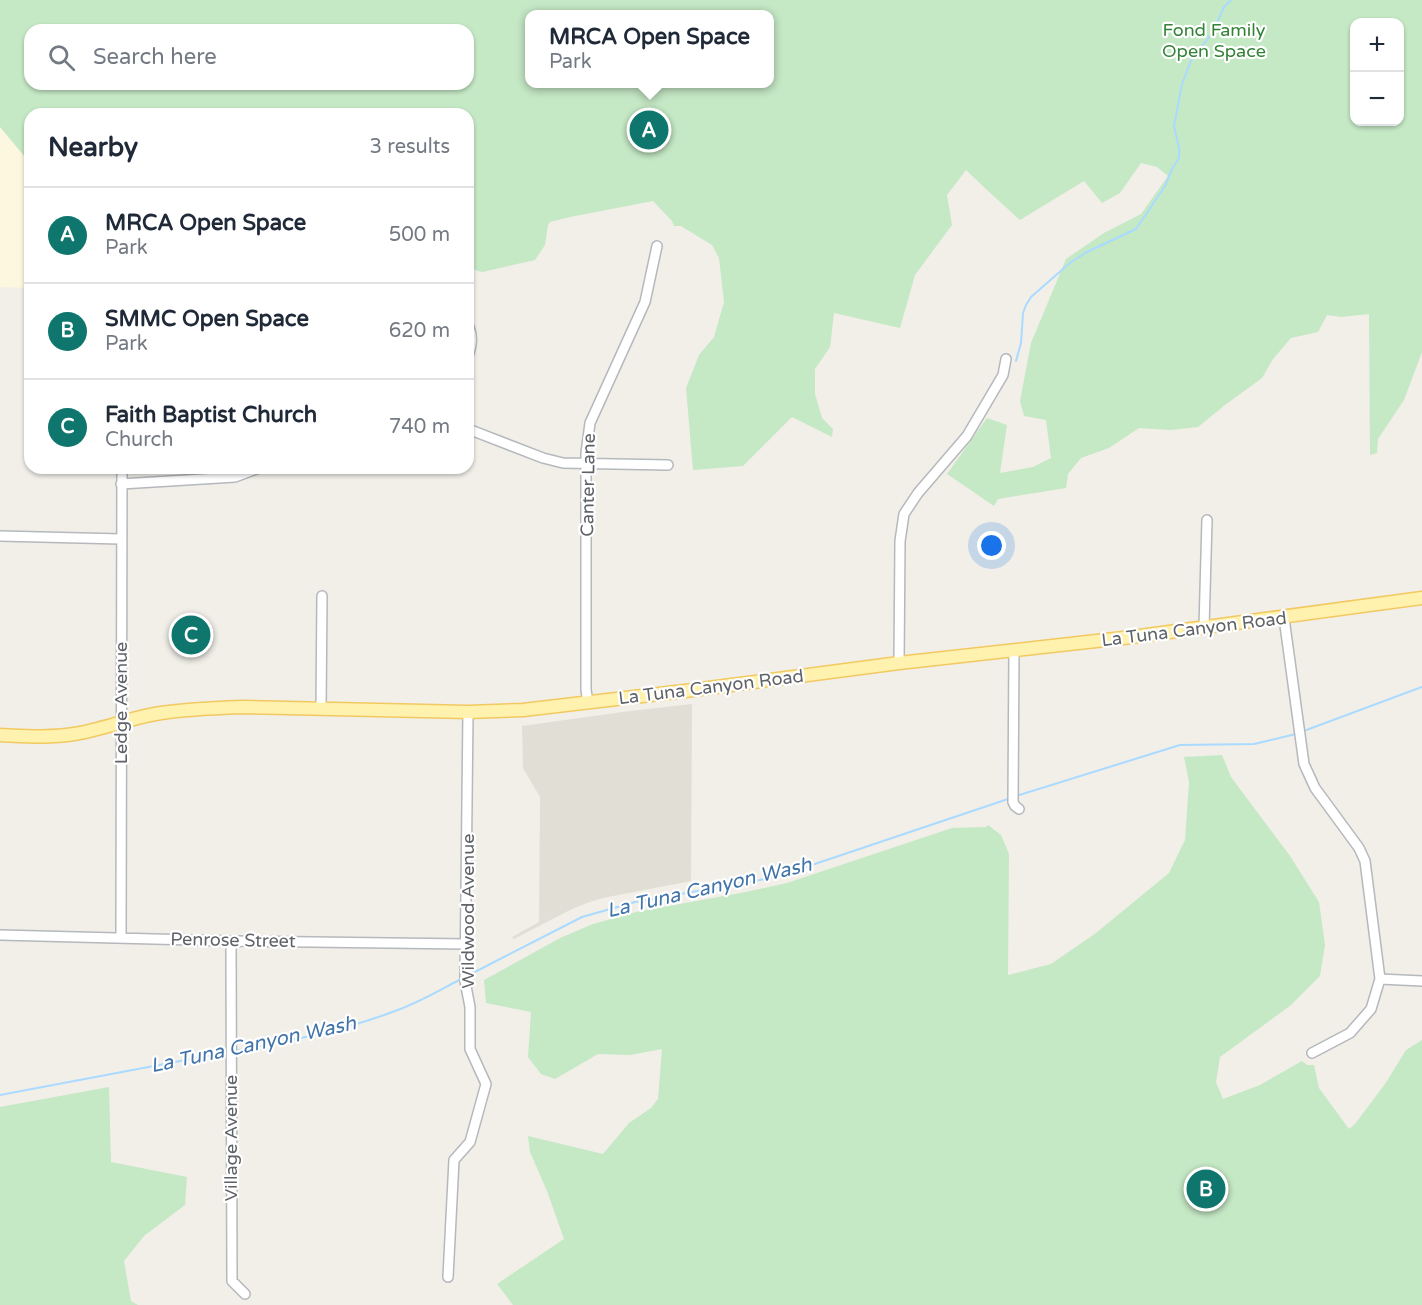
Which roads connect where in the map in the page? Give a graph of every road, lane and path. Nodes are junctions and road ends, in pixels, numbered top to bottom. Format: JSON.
{"nodes":[{"id":1,"x":657,"y":246,"type":"dead end"},
{"id":2,"x":1006,"y":359,"type":"dead end"},
{"id":3,"x":474,"y":431,"type":"edge"},
{"id":4,"x":587,"y":463,"type":"junction"},
{"id":5,"x":668,"y":465,"type":"dead end"},
{"id":6,"x":122,"y":474,"type":"edge"},
{"id":7,"x":243,"y":474,"type":"edge"},
{"id":8,"x":121,"y":484,"type":"junction"},
{"id":9,"x":1208,"y":520,"type":"dead end"},
{"id":10,"x":0,"y":536,"type":"edge"},
{"id":11,"x":121,"y":539,"type":"junction"},
{"id":12,"x":322,"y":596,"type":"dead end"},
{"id":13,"x":1422,"y":598,"type":"edge"},
{"id":14,"x":1284,"y":618,"type":"junction"},
{"id":15,"x":1204,"y":627,"type":"junction"},
{"id":16,"x":1014,"y":650,"type":"junction"},
{"id":17,"x":898,"y":663,"type":"junction"},
{"id":18,"x":588,"y":702,"type":"junction"},
{"id":19,"x":321,"y":709,"type":"junction"},
{"id":20,"x":468,"y":712,"type":"junction"},
{"id":21,"x":121,"y":722,"type":"junction"},
{"id":22,"x":0,"y":735,"type":"edge"},
{"id":23,"x":1015,"y":802,"type":"dead end"},
{"id":24,"x":0,"y":936,"type":"edge"},
{"id":25,"x":121,"y":938,"type":"junction"},
{"id":26,"x":231,"y":941,"type":"junction"},
{"id":27,"x":466,"y":944,"type":"junction"},
{"id":28,"x":1380,"y":979,"type":"junction"},
{"id":29,"x":1422,"y":981,"type":"edge"},
{"id":30,"x":1312,"y":1053,"type":"dead end"},
{"id":31,"x":448,"y":1277,"type":"dead end"},
{"id":32,"x":245,"y":1294,"type":"dead end"}],
"edges":[{"from":1,"to":4,"type":"street","name":"Canter Lane"},
{"from":2,"to":17,"type":"street"},
{"from":3,"to":4,"type":"street"},
{"from":4,"to":5,"type":"street"},
{"from":4,"to":18,"type":"street","name":"Canter Lane"},
{"from":6,"to":8,"type":"street","name":"Ledge Avenue"},
{"from":7,"to":8,"type":"street"},
{"from":8,"to":11,"type":"street","name":"Ledge Avenue"},
{"from":9,"to":15,"type":"street"},
{"from":10,"to":11,"type":"street"},
{"from":11,"to":21,"type":"street","name":"Ledge Avenue"},
{"from":12,"to":19,"type":"street"},
{"from":13,"to":14,"type":"main road","name":"La Tuna Canyon Road"},
{"from":14,"to":15,"type":"main road","name":"La Tuna Canyon Road"},
{"from":14,"to":28,"type":"street"},
{"from":15,"to":16,"type":"main road","name":"La Tuna Canyon Road"},
{"from":16,"to":17,"type":"main road","name":"La Tuna Canyon Road"},
{"from":16,"to":23,"type":"street"},
{"from":17,"to":18,"type":"main road","name":"La Tuna Canyon Road"},
{"from":18,"to":20,"type":"main road","name":"La Tuna Canyon Road"},
{"from":19,"to":20,"type":"main road","name":"La Tuna Canyon Road"},
{"from":19,"to":21,"type":"main road","name":"La Tuna Canyon Road"},
{"from":20,"to":27,"type":"street","name":"Wildwood Avenue"},
{"from":21,"to":22,"type":"main road","name":"La Tuna Canyon Road"},
{"from":21,"to":25,"type":"street","name":"Ledge Avenue"},
{"from":24,"to":25,"type":"street","name":"Penrose Street"},
{"from":25,"to":26,"type":"street","name":"Penrose Street"},
{"from":26,"to":27,"type":"street","name":"Penrose Street"},
{"from":26,"to":32,"type":"street","name":"Village Avenue"},
{"from":27,"to":31,"type":"street","name":"Wildwood Avenue"},
{"from":28,"to":29,"type":"street"},
{"from":28,"to":30,"type":"street"}]}
